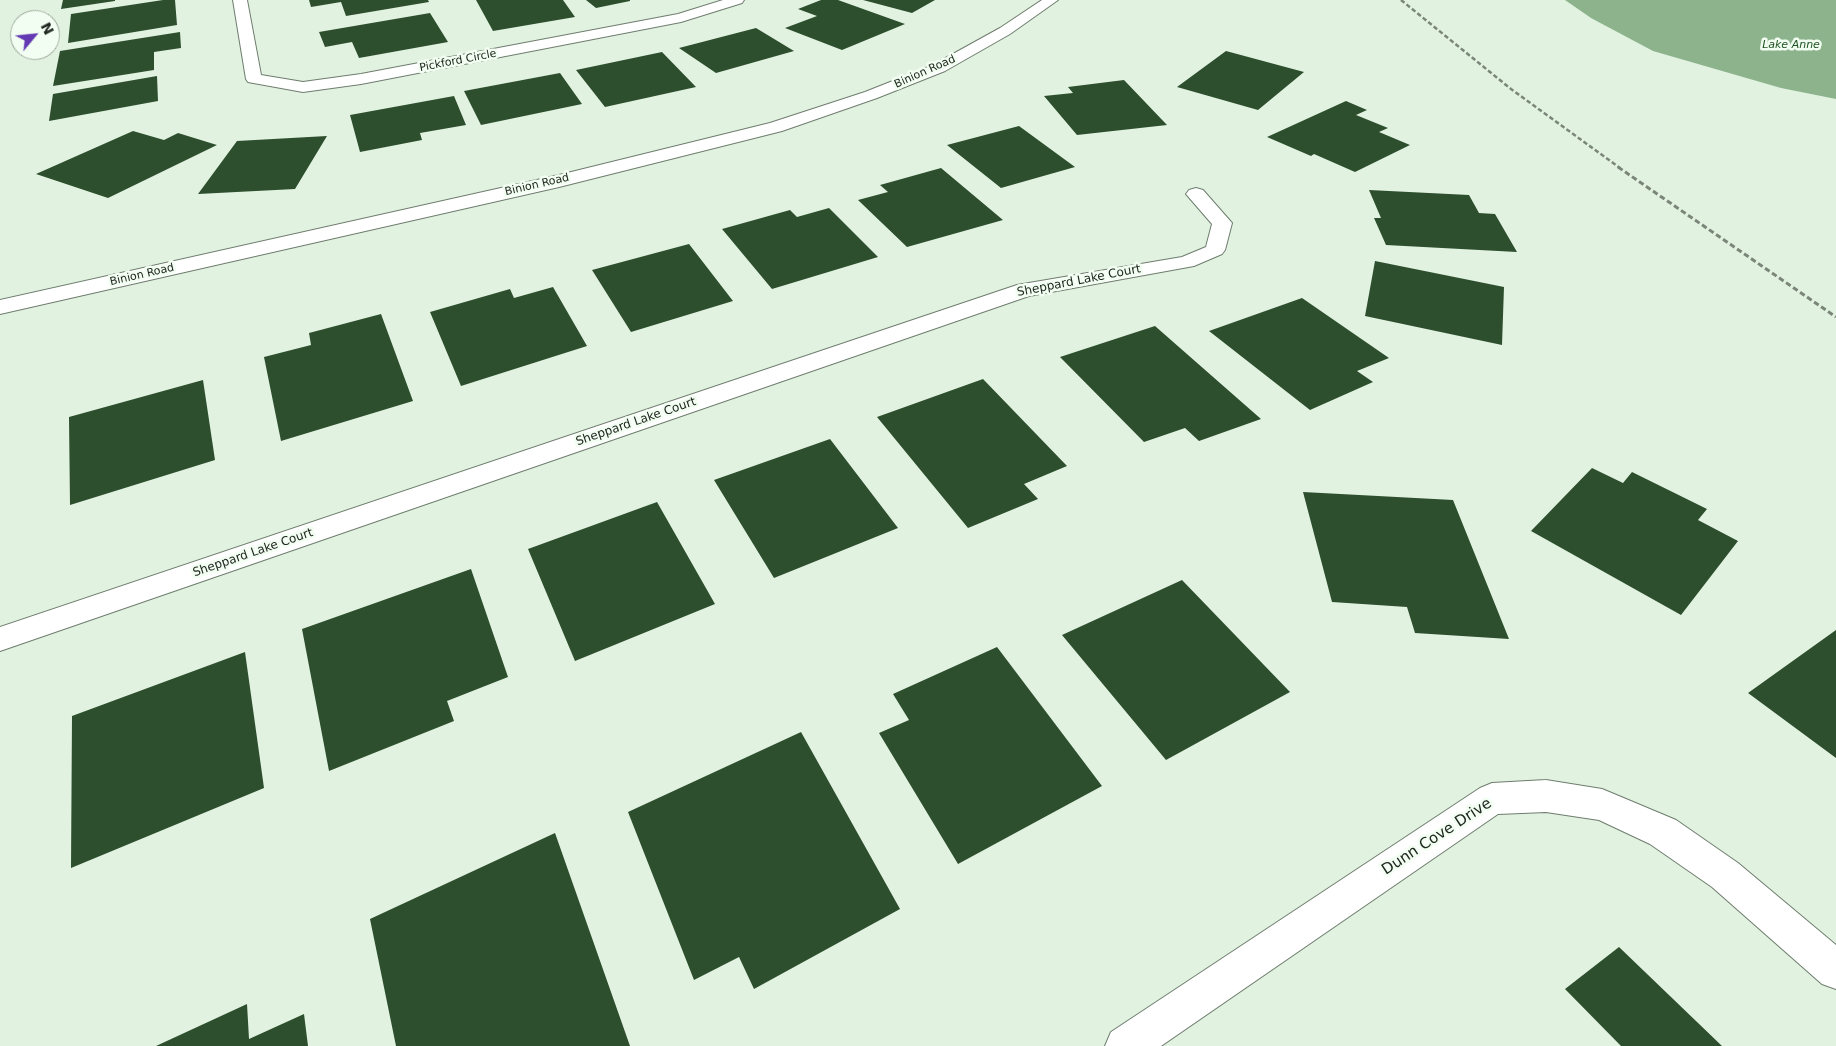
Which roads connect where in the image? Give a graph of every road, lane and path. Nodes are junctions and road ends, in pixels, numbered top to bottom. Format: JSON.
{"nodes":[{"id":1,"x":240,"y":0,"type":"edge"},
{"id":2,"x":737,"y":0,"type":"edge"},
{"id":3,"x":1051,"y":0,"type":"edge"},
{"id":4,"x":1196,"y":194,"type":"dead end"},
{"id":5,"x":0,"y":307,"type":"edge"},
{"id":6,"x":0,"y":639,"type":"edge"},
{"id":7,"x":1836,"y":970,"type":"edge"},
{"id":8,"x":1125,"y":1046,"type":"edge"}],
"edges":[{"from":1,"to":2,"type":"street","name":"Pickford Circle"},
{"from":3,"to":5,"type":"street","name":"Binion Road"},
{"from":4,"to":6,"type":"street","name":"Sheppard Lake Court"},
{"from":7,"to":8,"type":"street","name":"Dunn Cove Drive"}]}
